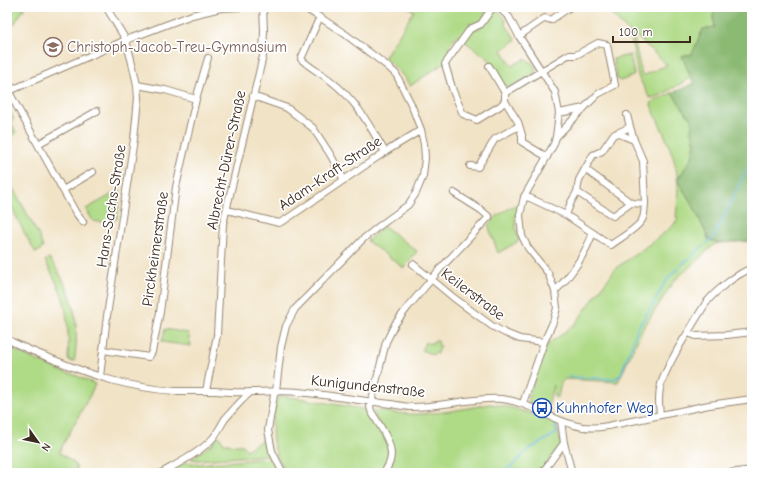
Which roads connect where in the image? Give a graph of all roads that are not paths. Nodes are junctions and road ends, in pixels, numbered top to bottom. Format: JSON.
{"nodes":[{"id":1,"x":106,"y":7,"type":"edge"},
{"id":2,"x":241,"y":7,"type":"edge"},
{"id":3,"x":263,"y":7,"type":"edge"},
{"id":4,"x":300,"y":7,"type":"edge"},
{"id":5,"x":493,"y":7,"type":"edge"},
{"id":6,"x":498,"y":7,"type":"edge"},
{"id":7,"x":570,"y":7,"type":"edge"},
{"id":8,"x":321,"y":18,"type":"junction"},
{"id":9,"x":519,"y":36,"type":"junction"},
{"id":10,"x":126,"y":40,"type":"junction"},
{"id":11,"x":208,"y":58,"type":"dead end"},
{"id":12,"x":489,"y":66,"type":"dead end"},
{"id":13,"x":541,"y":71,"type":"junction"},
{"id":14,"x":137,"y":85,"type":"junction"},
{"id":15,"x":8,"y":92,"type":"edge"},
{"id":16,"x":505,"y":93,"type":"junction"},
{"id":17,"x":253,"y":96,"type":"junction"},
{"id":18,"x":196,"y":99,"type":"junction"},
{"id":19,"x":505,"y":101,"type":"junction"},
{"id":20,"x":584,"y":108,"type":"junction"},
{"id":21,"x":97,"y":112,"type":"dead end"},
{"id":22,"x":559,"y":112,"type":"junction"},
{"id":23,"x":627,"y":115,"type":"dead end"},
{"id":24,"x":519,"y":126,"type":"junction"},
{"id":25,"x":630,"y":127,"type":"junction"},
{"id":26,"x":421,"y":130,"type":"junction"},
{"id":27,"x":617,"y":133,"type":"junction"},
{"id":28,"x":556,"y":137,"type":"junction"},
{"id":29,"x":634,"y":140,"type":"junction"},
{"id":30,"x":38,"y":144,"type":"junction"},
{"id":31,"x":385,"y":152,"type":"junction"},
{"id":32,"x":547,"y":157,"type":"junction"},
{"id":33,"x":470,"y":166,"type":"dead end"},
{"id":34,"x":585,"y":169,"type":"junction"},
{"id":35,"x":93,"y":172,"type":"dead end"},
{"id":36,"x":344,"y":180,"type":"junction"},
{"id":37,"x":62,"y":190,"type":"junction"},
{"id":38,"x":577,"y":192,"type":"junction"},
{"id":39,"x":454,"y":193,"type":"dead end"},
{"id":40,"x":524,"y":197,"type":"junction"},
{"id":41,"x":631,"y":203,"type":"junction"},
{"id":42,"x":645,"y":204,"type":"junction"},
{"id":43,"x":227,"y":210,"type":"junction"},
{"id":44,"x":566,"y":215,"type":"junction"},
{"id":45,"x":83,"y":222,"type":"dead end"},
{"id":46,"x":593,"y":233,"type":"junction"},
{"id":47,"x":412,"y":264,"type":"dead end"},
{"id":48,"x":752,"y":268,"type":"edge"},
{"id":49,"x":432,"y":280,"type":"junction"},
{"id":50,"x":555,"y":292,"type":"junction"},
{"id":51,"x":688,"y":332,"type":"junction"},
{"id":52,"x":752,"y":332,"type":"edge"},
{"id":53,"x":7,"y":338,"type":"edge"},
{"id":54,"x":544,"y":342,"type":"junction"},
{"id":55,"x":103,"y":350,"type":"junction"},
{"id":56,"x":100,"y":377,"type":"junction"},
{"id":57,"x":206,"y":391,"type":"junction"},
{"id":58,"x":276,"y":391,"type":"junction"},
{"id":59,"x":251,"y":392,"type":"junction"},
{"id":60,"x":752,"y":399,"type":"edge"},
{"id":61,"x":371,"y":403,"type":"junction"},
{"id":62,"x":523,"y":403,"type":"junction"},
{"id":63,"x":660,"y":415,"type":"junction"},
{"id":64,"x":561,"y":421,"type":"junction"},
{"id":65,"x":564,"y":443,"type":"junction"},
{"id":66,"x":752,"y":470,"type":"edge"},
{"id":67,"x":161,"y":473,"type":"edge"},
{"id":68,"x":283,"y":473,"type":"edge"},
{"id":69,"x":384,"y":473,"type":"edge"},
{"id":70,"x":542,"y":473,"type":"edge"},
{"id":71,"x":572,"y":473,"type":"edge"},
{"id":72,"x":729,"y":473,"type":"edge"}],
"edges":[{"from":1,"to":10,"type":"street","name":"Hans-Sachs-Straße"},
{"from":2,"to":10,"type":"street"},
{"from":3,"to":17,"type":"street","name":"Albrecht-Dürer-Straße"},
{"from":4,"to":8,"type":"street"},
{"from":5,"to":19,"type":"street"},
{"from":6,"to":9,"type":"street"},
{"from":7,"to":9,"type":"street"},
{"from":8,"to":26,"type":"street"},
{"from":8,"to":31,"type":"street"},
{"from":9,"to":13,"type":"street"},
{"from":10,"to":14,"type":"street","name":"Hans-Sachs-Straße"},
{"from":10,"to":15,"type":"street"},
{"from":11,"to":18,"type":"street","name":"Pirckheimerstraße"},
{"from":12,"to":16,"type":"street"},
{"from":13,"to":16,"type":"street"},
{"from":13,"to":20,"type":"street"},
{"from":13,"to":22,"type":"street"},
{"from":14,"to":18,"type":"street"},
{"from":14,"to":55,"type":"street","name":"Hans-Sachs-Straße"},
{"from":15,"to":30,"type":"street"},
{"from":16,"to":19,"type":"street"},
{"from":17,"to":36,"type":"street"},
{"from":17,"to":43,"type":"street","name":"Albrecht-Dürer-Straße"},
{"from":18,"to":55,"type":"street","name":"Pirckheimerstraße"},
{"from":19,"to":24,"type":"street"},
{"from":20,"to":22,"type":"street"},
{"from":20,"to":28,"type":"street"},
{"from":21,"to":30,"type":"street"},
{"from":22,"to":28,"type":"street"},
{"from":23,"to":25,"type":"street"},
{"from":24,"to":32,"type":"street"},
{"from":24,"to":33,"type":"street"},
{"from":25,"to":27,"type":"street"},
{"from":25,"to":29,"type":"street"},
{"from":26,"to":31,"type":"street","name":"Adam-Kraft-Straße"},
{"from":26,"to":58,"type":"street"},
{"from":27,"to":29,"type":"street"},
{"from":27,"to":34,"type":"street"},
{"from":28,"to":32,"type":"street"},
{"from":29,"to":42,"type":"street"},
{"from":30,"to":37,"type":"street"},
{"from":31,"to":36,"type":"street","name":"Adam-Kraft-Straße"},
{"from":32,"to":40,"type":"street"},
{"from":34,"to":38,"type":"street"},
{"from":34,"to":41,"type":"street"},
{"from":35,"to":37,"type":"street"},
{"from":36,"to":43,"type":"street","name":"Adam-Kraft-Straße"},
{"from":37,"to":45,"type":"street"},
{"from":38,"to":41,"type":"street"},
{"from":38,"to":44,"type":"street"},
{"from":39,"to":49,"type":"street"},
{"from":40,"to":44,"type":"street"},
{"from":40,"to":50,"type":"street"},
{"from":41,"to":42,"type":"street"},
{"from":42,"to":46,"type":"street"},
{"from":43,"to":57,"type":"street","name":"Albrecht-Dürer-Straße"},
{"from":44,"to":46,"type":"street"},
{"from":46,"to":50,"type":"street"},
{"from":47,"to":49,"type":"street","name":"Keilerstraße"},
{"from":48,"to":51,"type":"street"},
{"from":49,"to":54,"type":"street","name":"Keilerstraße"},
{"from":49,"to":61,"type":"street"},
{"from":50,"to":54,"type":"street"},
{"from":51,"to":52,"type":"street"},
{"from":51,"to":63,"type":"street"},
{"from":53,"to":56,"type":"street","name":"Kunigundenstraße"},
{"from":54,"to":62,"type":"street"},
{"from":55,"to":56,"type":"street","name":"Hans-Sachs-Straße"},
{"from":56,"to":57,"type":"street","name":"Kunigundenstraße"},
{"from":57,"to":59,"type":"street","name":"Kunigundenstraße"},
{"from":58,"to":59,"type":"street","name":"Kunigundenstraße"},
{"from":58,"to":61,"type":"street","name":"Kunigundenstraße"},
{"from":58,"to":68,"type":"street"},
{"from":59,"to":67,"type":"street"},
{"from":60,"to":63,"type":"street","name":"Kunigundenstraße"},
{"from":61,"to":62,"type":"street","name":"Kunigundenstraße"},
{"from":61,"to":69,"type":"street"},
{"from":62,"to":64,"type":"street","name":"Kunigundenstraße"},
{"from":63,"to":64,"type":"street","name":"Kunigundenstraße"},
{"from":64,"to":65,"type":"street"},
{"from":65,"to":70,"type":"street"},
{"from":65,"to":71,"type":"street"},
{"from":66,"to":72,"type":"street"}]}
